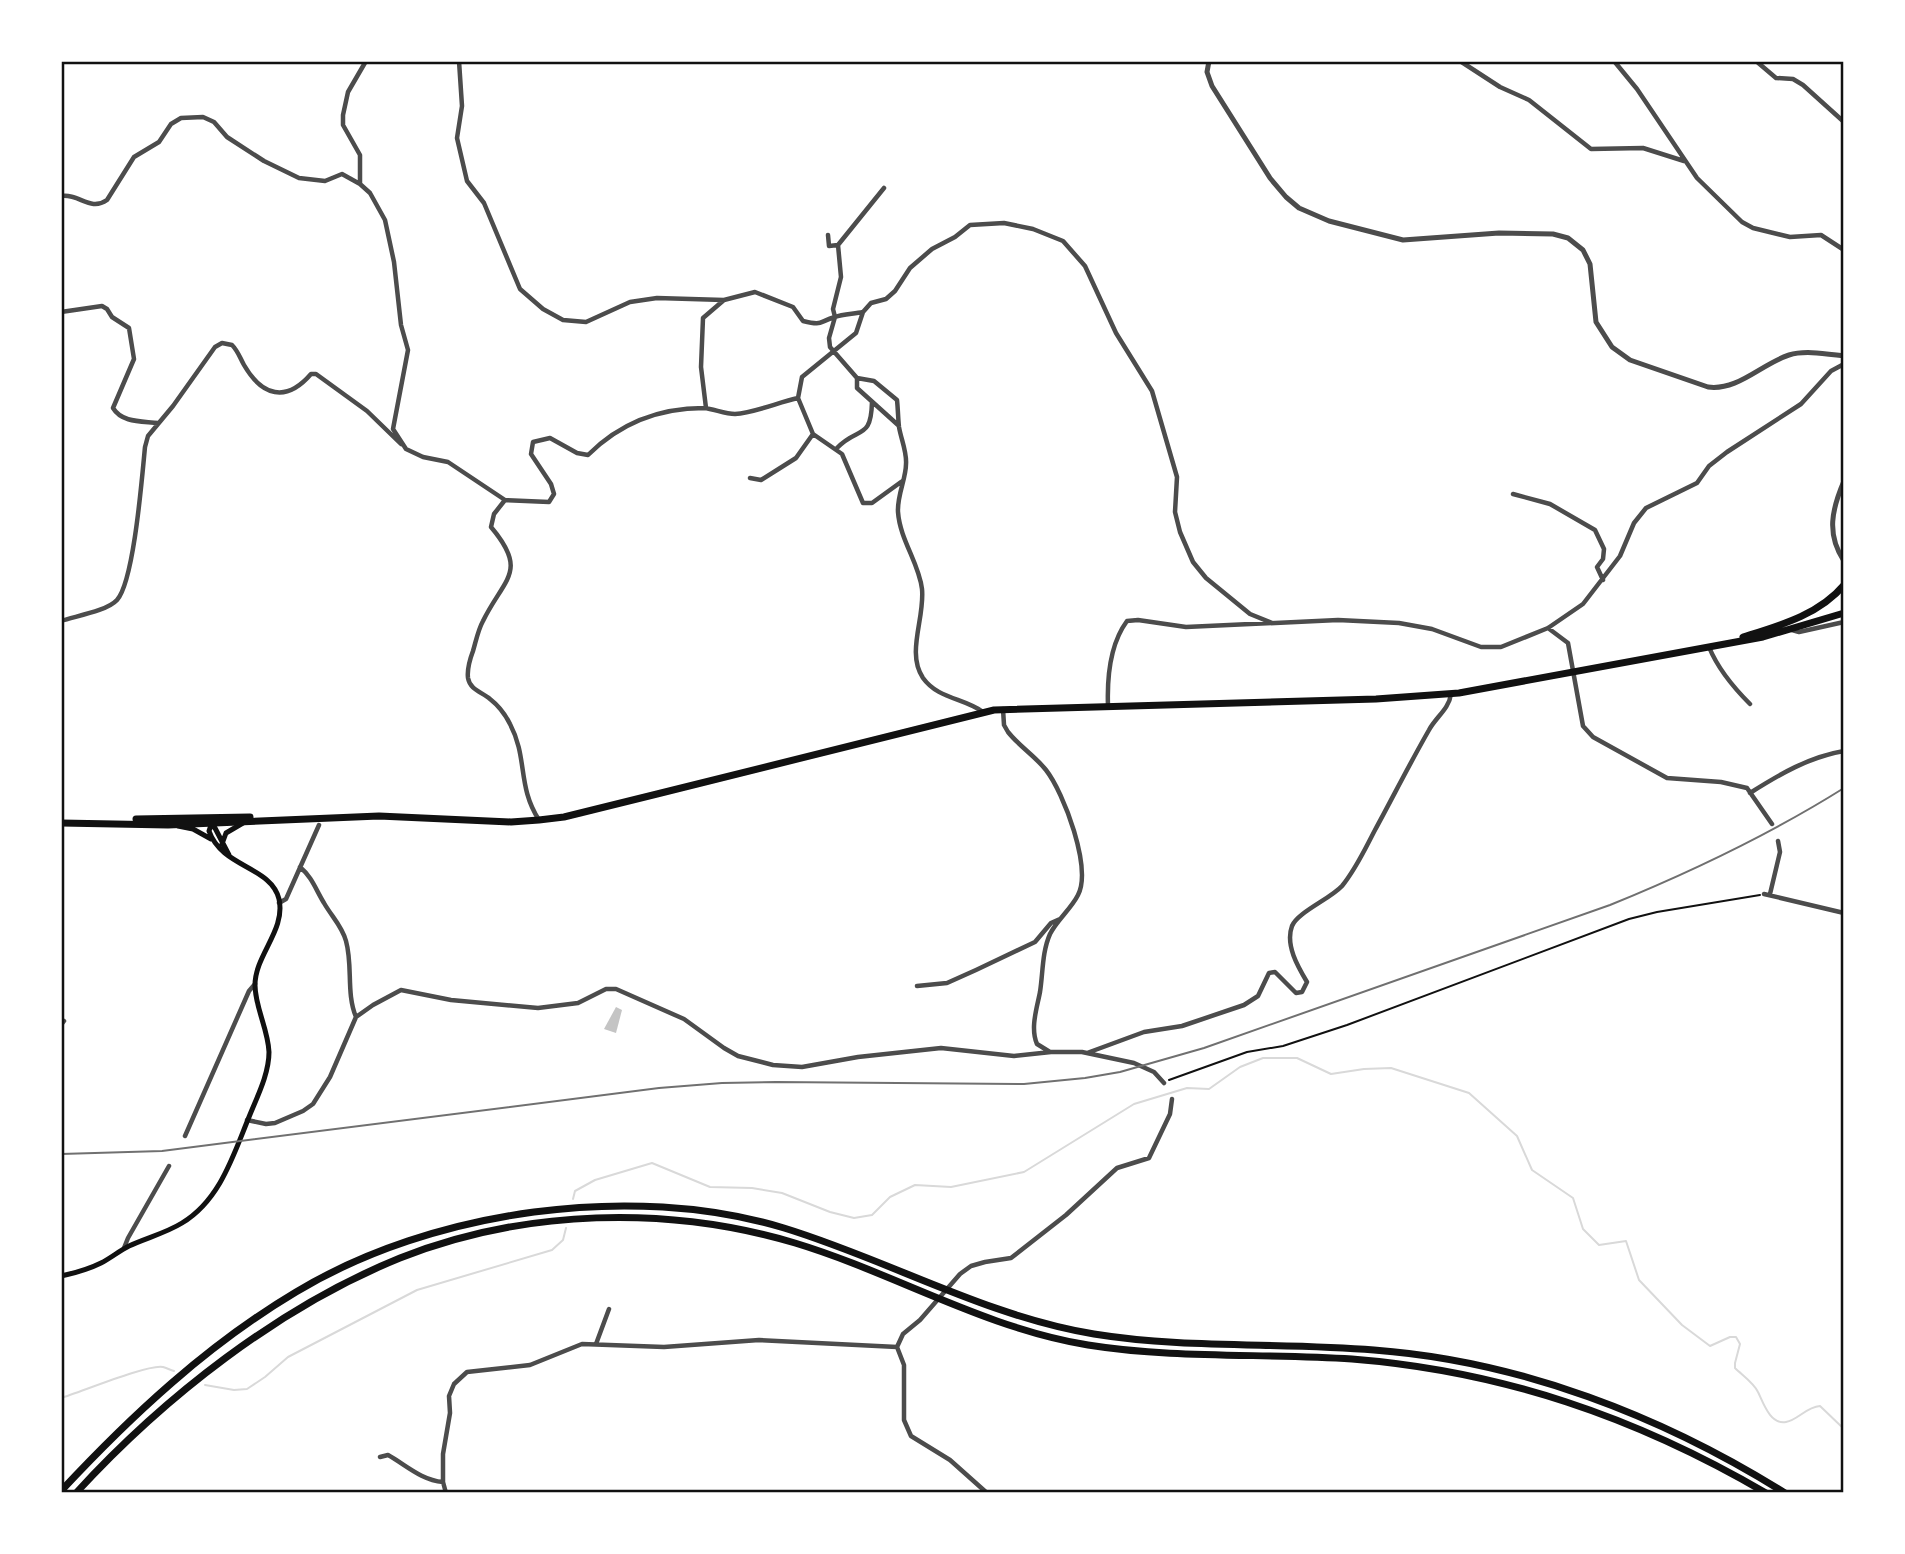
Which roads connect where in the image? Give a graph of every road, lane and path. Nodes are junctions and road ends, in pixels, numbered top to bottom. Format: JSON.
{"nodes":[{"id":1,"x":366,"y":61,"type":"edge"},
{"id":2,"x":459,"y":61,"type":"edge"},
{"id":3,"x":1209,"y":61,"type":"edge"},
{"id":4,"x":1460,"y":61,"type":"edge"},
{"id":5,"x":1614,"y":61,"type":"edge"},
{"id":6,"x":1756,"y":61,"type":"edge"},
{"id":7,"x":1844,"y":122,"type":"edge"},
{"id":8,"x":1684,"y":161,"type":"junction"},
{"id":9,"x":360,"y":184,"type":"junction"},
{"id":10,"x":884,"y":188,"type":"dead end"},
{"id":11,"x":61,"y":196,"type":"edge"},
{"id":12,"x":828,"y":235,"type":"dead end"},
{"id":13,"x":838,"y":245,"type":"junction"},
{"id":14,"x":1844,"y":250,"type":"edge"},
{"id":15,"x":724,"y":300,"type":"junction"},
{"id":16,"x":61,"y":312,"type":"edge"},
{"id":17,"x":863,"y":312,"type":"junction"},
{"id":18,"x":835,"y":317,"type":"junction"},
{"id":19,"x":833,"y":352,"type":"junction"},
{"id":20,"x":1844,"y":356,"type":"edge"},
{"id":21,"x":1844,"y":364,"type":"edge"},
{"id":22,"x":857,"y":377,"type":"junction"},
{"id":23,"x":798,"y":398,"type":"junction"},
{"id":24,"x":872,"y":402,"type":"junction"},
{"id":25,"x":706,"y":408,"type":"junction"},
{"id":26,"x":158,"y":423,"type":"junction"},
{"id":27,"x":899,"y":426,"type":"junction"},
{"id":28,"x":813,"y":434,"type":"junction"},
{"id":29,"x":837,"y":448,"type":"junction"},
{"id":30,"x":406,"y":449,"type":"junction"},
{"id":31,"x":750,"y":478,"type":"dead end"},
{"id":32,"x":1844,"y":481,"type":"edge"},
{"id":33,"x":901,"y":482,"type":"junction"},
{"id":34,"x":1513,"y":494,"type":"dead end"},
{"id":35,"x":505,"y":500,"type":"junction"},
{"id":36,"x":1844,"y":561,"type":"edge"},
{"id":37,"x":1603,"y":580,"type":"junction"},
{"id":38,"x":1844,"y":585,"type":"edge"},
{"id":39,"x":1844,"y":613,"type":"edge"},
{"id":40,"x":61,"y":621,"type":"edge"},
{"id":41,"x":1844,"y":622,"type":"edge"},
{"id":42,"x":1272,"y":623,"type":"junction"},
{"id":43,"x":1548,"y":628,"type":"junction"},
{"id":44,"x":1791,"y":630,"type":"junction"},
{"id":45,"x":1722,"y":643,"type":"junction"},
{"id":46,"x":1708,"y":646,"type":"junction"},
{"id":47,"x":1573,"y":673,"type":"junction"},
{"id":48,"x":1451,"y":694,"type":"junction"},
{"id":49,"x":1750,"y":704,"type":"dead end"},
{"id":50,"x":1108,"y":706,"type":"junction"},
{"id":51,"x":1003,"y":709,"type":"junction"},
{"id":52,"x":984,"y":712,"type":"junction"},
{"id":53,"x":1844,"y":751,"type":"edge"},
{"id":54,"x":1750,"y":793,"type":"junction"},
{"id":55,"x":246,"y":820,"type":"junction"},
{"id":56,"x":539,"y":820,"type":"junction"},
{"id":57,"x":320,"y":821,"type":"junction"},
{"id":58,"x":170,"y":822,"type":"junction"},
{"id":59,"x":65,"y":823,"type":"edge"},
{"id":60,"x":211,"y":823,"type":"junction"},
{"id":61,"x":1772,"y":824,"type":"dead end"},
{"id":62,"x":213,"y":840,"type":"junction"},
{"id":63,"x":1777,"y":841,"type":"dead end"},
{"id":64,"x":222,"y":844,"type":"junction"},
{"id":65,"x":239,"y":864,"type":"junction"},
{"id":66,"x":300,"y":867,"type":"junction"},
{"id":67,"x":1767,"y":894,"type":"junction"},
{"id":68,"x":279,"y":903,"type":"junction"},
{"id":69,"x":1844,"y":913,"type":"edge"},
{"id":70,"x":1061,"y":919,"type":"junction"},
{"id":71,"x":255,"y":984,"type":"junction"},
{"id":72,"x":916,"y":986,"type":"dead end"},
{"id":73,"x":356,"y":1017,"type":"junction"},
{"id":74,"x":1051,"y":1052,"type":"junction"},
{"id":75,"x":1087,"y":1053,"type":"junction"},
{"id":76,"x":1164,"y":1083,"type":"joint"},
{"id":77,"x":1172,"y":1099,"type":"dead end"},
{"id":78,"x":247,"y":1120,"type":"junction"},
{"id":79,"x":185,"y":1136,"type":"dead end"},
{"id":80,"x":169,"y":1166,"type":"dead end"},
{"id":81,"x":124,"y":1248,"type":"junction"},
{"id":82,"x":61,"y":1276,"type":"edge"},
{"id":83,"x":609,"y":1309,"type":"dead end"},
{"id":84,"x":596,"y":1344,"type":"junction"},
{"id":85,"x":897,"y":1347,"type":"junction"},
{"id":86,"x":380,"y":1457,"type":"dead end"},
{"id":87,"x":443,"y":1482,"type":"junction"},
{"id":88,"x":61,"y":1491,"type":"edge"},
{"id":89,"x":76,"y":1493,"type":"edge"},
{"id":90,"x":446,"y":1493,"type":"edge"},
{"id":91,"x":986,"y":1493,"type":"edge"},
{"id":92,"x":1766,"y":1493,"type":"edge"},
{"id":93,"x":1786,"y":1493,"type":"edge"}],
"edges":[{"from":1,"to":9,"type":"street"},
{"from":2,"to":15,"type":"street"},
{"from":3,"to":20,"type":"street"},
{"from":4,"to":8,"type":"street"},
{"from":5,"to":8,"type":"street"},
{"from":6,"to":7,"type":"street"},
{"from":8,"to":14,"type":"street"},
{"from":9,"to":11,"type":"street"},
{"from":9,"to":30,"type":"street"},
{"from":10,"to":13,"type":"street"},
{"from":12,"to":13,"type":"street"},
{"from":13,"to":18,"type":"street"},
{"from":15,"to":18,"type":"street"},
{"from":15,"to":25,"type":"street"},
{"from":16,"to":26,"type":"street"},
{"from":17,"to":18,"type":"street"},
{"from":17,"to":19,"type":"street"},
{"from":17,"to":42,"type":"street"},
{"from":18,"to":19,"type":"street"},
{"from":19,"to":22,"type":"street"},
{"from":19,"to":23,"type":"street"},
{"from":21,"to":37,"type":"street"},
{"from":22,"to":24,"type":"street"},
{"from":22,"to":27,"type":"street"},
{"from":23,"to":25,"type":"street"},
{"from":23,"to":28,"type":"street"},
{"from":24,"to":27,"type":"street"},
{"from":24,"to":29,"type":"street"},
{"from":25,"to":35,"type":"street"},
{"from":26,"to":30,"type":"street"},
{"from":26,"to":40,"type":"street"},
{"from":27,"to":33,"type":"street"},
{"from":28,"to":29,"type":"street"},
{"from":28,"to":31,"type":"street"},
{"from":29,"to":33,"type":"street"},
{"from":30,"to":35,"type":"street"},
{"from":32,"to":36,"type":"street"},
{"from":33,"to":52,"type":"street"},
{"from":34,"to":37,"type":"street"},
{"from":35,"to":56,"type":"street"},
{"from":37,"to":43,"type":"street"},
{"from":38,"to":45,"type":"highway"},
{"from":39,"to":44,"type":"highway"},
{"from":41,"to":44,"type":"street"},
{"from":42,"to":43,"type":"street"},
{"from":42,"to":50,"type":"street"},
{"from":43,"to":47,"type":"street"},
{"from":44,"to":45,"type":"highway"},
{"from":45,"to":46,"type":"highway"},
{"from":46,"to":47,"type":"highway"},
{"from":46,"to":49,"type":"street"},
{"from":47,"to":48,"type":"highway"},
{"from":47,"to":54,"type":"street"},
{"from":48,"to":50,"type":"highway"},
{"from":48,"to":75,"type":"street"},
{"from":50,"to":51,"type":"highway"},
{"from":51,"to":52,"type":"highway"},
{"from":51,"to":70,"type":"street"},
{"from":52,"to":56,"type":"highway"},
{"from":53,"to":54,"type":"street"},
{"from":54,"to":61,"type":"street"},
{"from":55,"to":57,"type":"highway"},
{"from":55,"to":58,"type":"highway"},
{"from":55,"to":60,"type":"highway"},
{"from":55,"to":64,"type":"main road"},
{"from":56,"to":57,"type":"highway"},
{"from":57,"to":66,"type":"street"},
{"from":58,"to":59,"type":"highway"},
{"from":58,"to":60,"type":"highway"},
{"from":58,"to":62,"type":"main road"},
{"from":60,"to":62,"type":"main road"},
{"from":60,"to":64,"type":"main road"},
{"from":62,"to":65,"type":"main road"},
{"from":63,"to":67,"type":"street"},
{"from":64,"to":65,"type":"main road"},
{"from":65,"to":68,"type":"main road"},
{"from":66,"to":68,"type":"street"},
{"from":66,"to":73,"type":"street"},
{"from":67,"to":69,"type":"street"},
{"from":67,"to":76,"type":"path"},
{"from":68,"to":71,"type":"main road"},
{"from":70,"to":72,"type":"street"},
{"from":70,"to":74,"type":"street"},
{"from":71,"to":78,"type":"main road"},
{"from":71,"to":79,"type":"street"},
{"from":73,"to":74,"type":"street"},
{"from":73,"to":78,"type":"street"},
{"from":74,"to":75,"type":"street"},
{"from":75,"to":76,"type":"street"},
{"from":77,"to":85,"type":"street"},
{"from":78,"to":81,"type":"main road"},
{"from":80,"to":81,"type":"street"},
{"from":81,"to":82,"type":"main road"},
{"from":83,"to":84,"type":"street"},
{"from":84,"to":85,"type":"street"},
{"from":84,"to":87,"type":"street"},
{"from":85,"to":91,"type":"street"},
{"from":86,"to":87,"type":"street"},
{"from":87,"to":90,"type":"street"},
{"from":88,"to":93,"type":"highway"},
{"from":89,"to":92,"type":"highway"}]}
